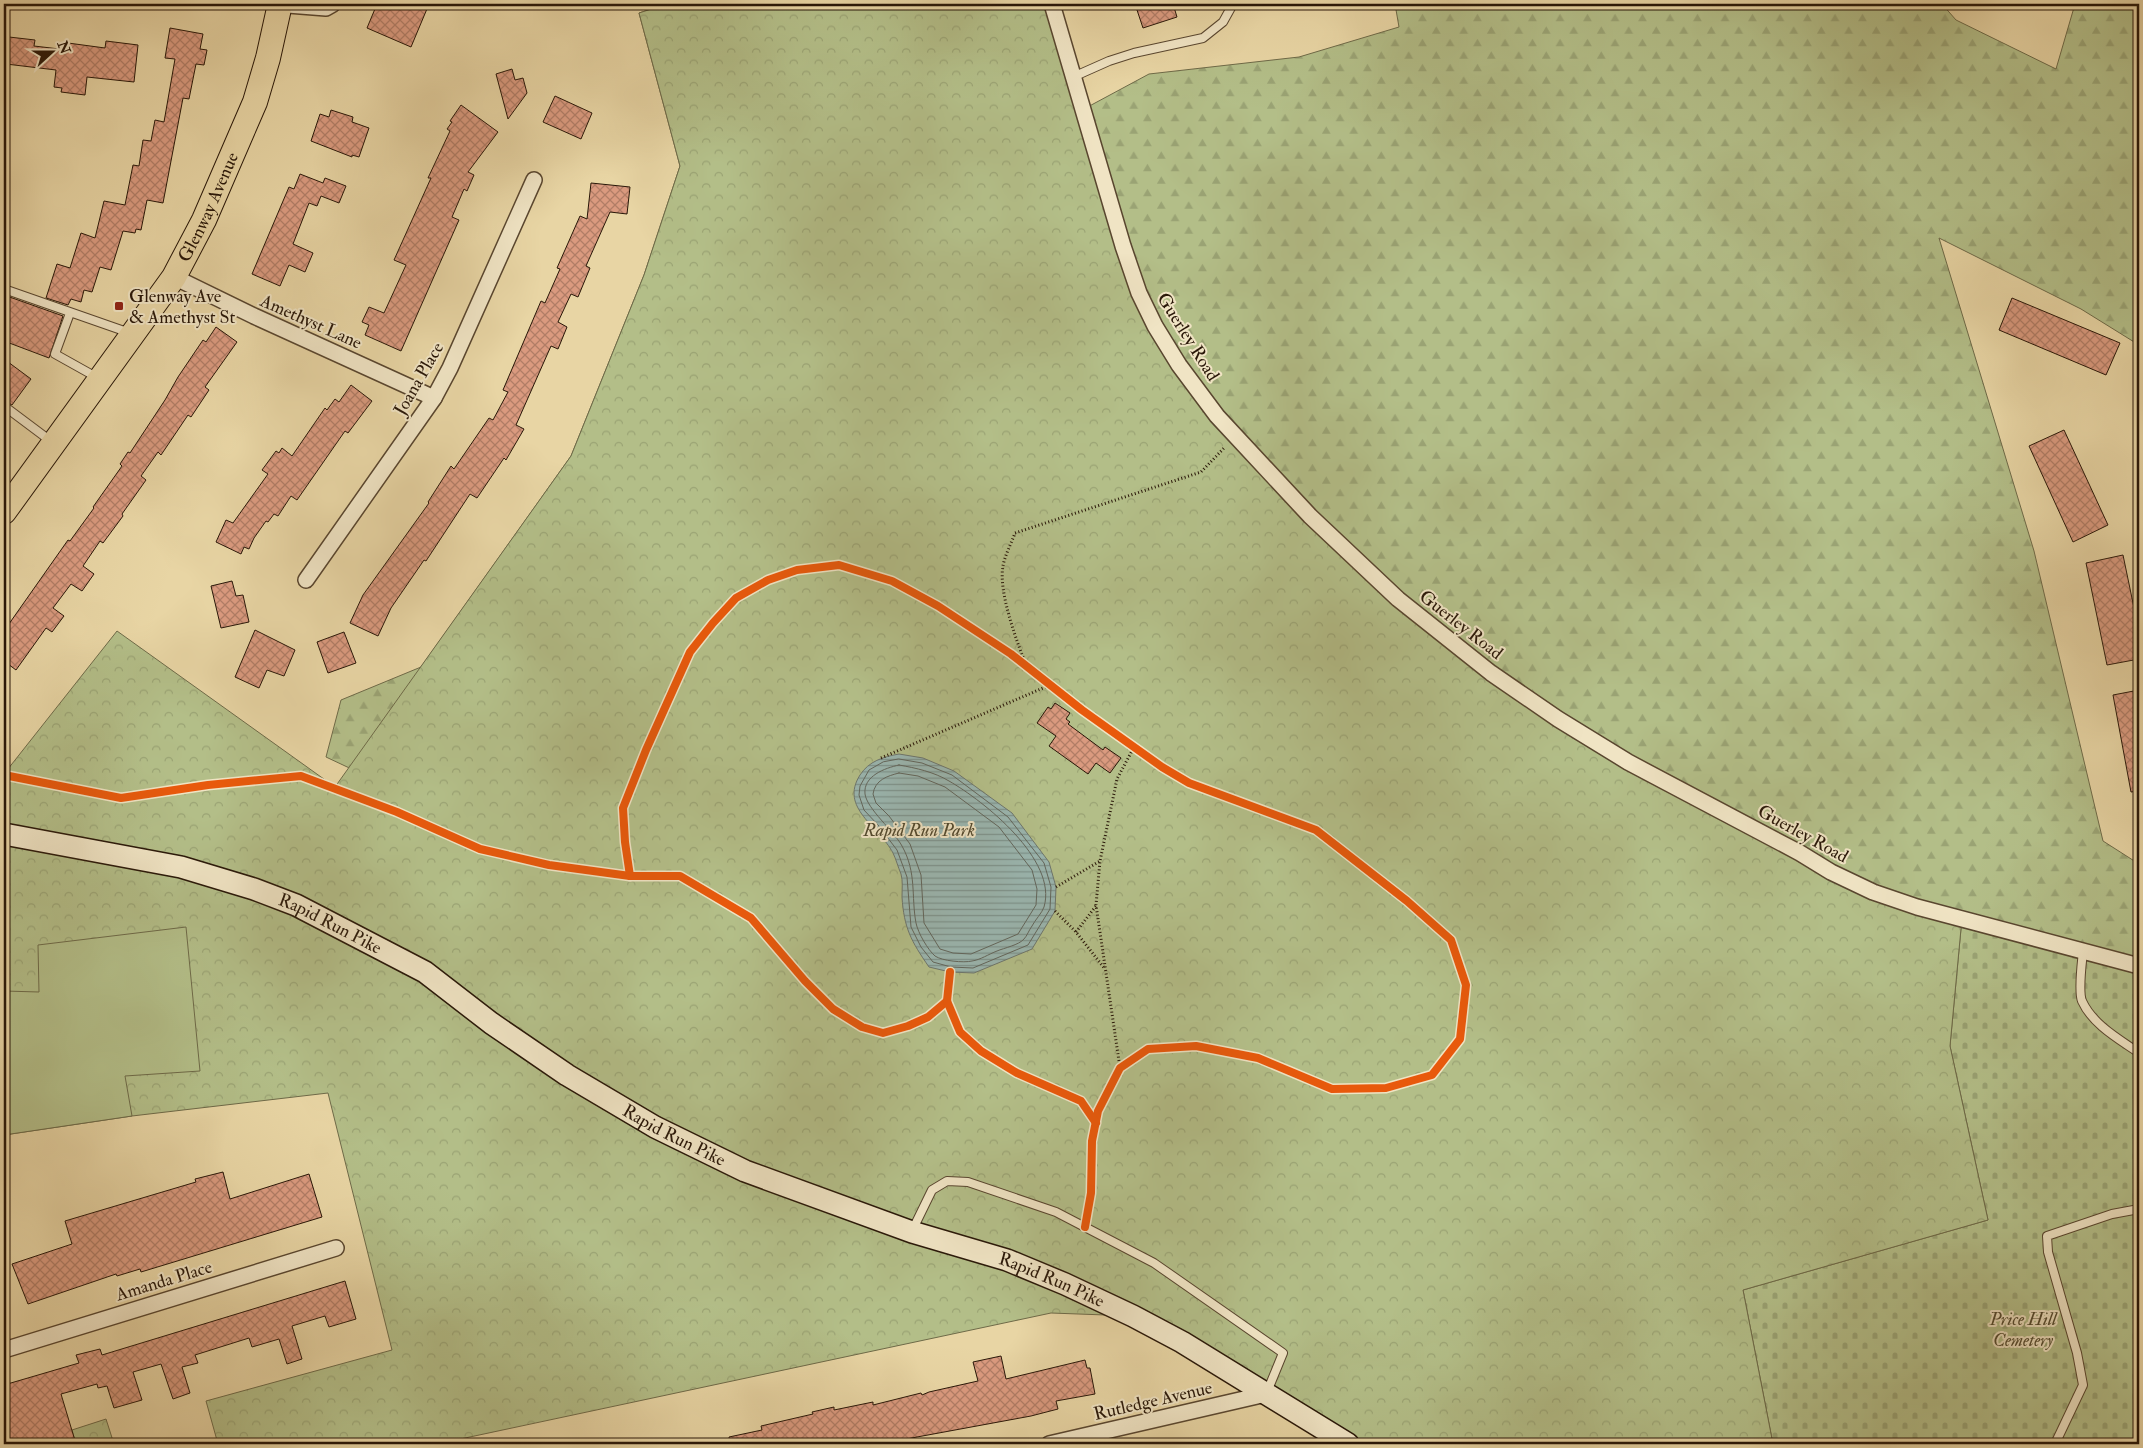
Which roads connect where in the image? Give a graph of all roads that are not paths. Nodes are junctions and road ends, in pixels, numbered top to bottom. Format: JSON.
{"nodes":[{"id":1,"x":275,"y":4,"type":"edge"},
{"id":2,"x":280,"y":4,"type":"edge"},
{"id":3,"x":333,"y":4,"type":"edge"},
{"id":4,"x":1052,"y":4,"type":"edge"},
{"id":5,"x":1232,"y":4,"type":"edge"},
{"id":6,"x":1073,"y":77,"type":"junction"},
{"id":7,"x":534,"y":180,"type":"dead end"},
{"id":8,"x":174,"y":277,"type":"junction"},
{"id":9,"x":4,"y":289,"type":"edge"},
{"id":10,"x":70,"y":313,"type":"junction"},
{"id":11,"x":132,"y":334,"type":"junction"},
{"id":12,"x":100,"y":379,"type":"junction"},
{"id":13,"x":434,"y":398,"type":"junction"},
{"id":14,"x":4,"y":406,"type":"edge"},
{"id":15,"x":53,"y":443,"type":"junction"},
{"id":16,"x":4,"y":512,"type":"edge"},
{"id":17,"x":306,"y":580,"type":"dead end"},
{"id":18,"x":4,"y":834,"type":"edge"},
{"id":19,"x":2084,"y":951,"type":"junction"},
{"id":20,"x":2139,"y":966,"type":"edge"},
{"id":21,"x":2139,"y":1053,"type":"edge"},
{"id":22,"x":2139,"y":1209,"type":"edge"},
{"id":23,"x":912,"y":1232,"type":"junction"},
{"id":24,"x":336,"y":1248,"type":"dead end"},
{"id":25,"x":4,"y":1350,"type":"edge"},
{"id":26,"x":1266,"y":1394,"type":"junction"},
{"id":27,"x":1050,"y":1444,"type":"edge"},
{"id":28,"x":1348,"y":1444,"type":"edge"},
{"id":29,"x":2055,"y":1444,"type":"edge"}],
"edges":[{"from":1,"to":2,"type":"street"},
{"from":2,"to":3,"type":"street"},
{"from":2,"to":8,"type":"main road","name":"Glenway Avenue"},
{"from":4,"to":6,"type":"street","name":"Guerley Road"},
{"from":5,"to":6,"type":"lane"},
{"from":6,"to":19,"type":"street","name":"Guerley Road"},
{"from":7,"to":13,"type":"street","name":"Joana Place"},
{"from":8,"to":11,"type":"main road","name":"Glenway Avenue"},
{"from":8,"to":13,"type":"street","name":"Amethyst Lane"},
{"from":9,"to":10,"type":"lane"},
{"from":10,"to":11,"type":"lane"},
{"from":10,"to":12,"type":"lane"},
{"from":11,"to":12,"type":"main road","name":"Glenway Avenue"},
{"from":12,"to":15,"type":"main road","name":"Glenway Avenue"},
{"from":13,"to":17,"type":"street","name":"Joana Place"},
{"from":14,"to":15,"type":"lane"},
{"from":15,"to":16,"type":"main road","name":"Glenway Avenue"},
{"from":18,"to":23,"type":"street","name":"Rapid Run Pike"},
{"from":19,"to":20,"type":"street","name":"Guerley Road"},
{"from":19,"to":21,"type":"lane"},
{"from":22,"to":29,"type":"lane"},
{"from":23,"to":26,"type":"street","name":"Rapid Run Pike"},
{"from":23,"to":26,"type":"lane"},
{"from":24,"to":25,"type":"street","name":"Amanda Place"},
{"from":26,"to":27,"type":"street","name":"Rutledge Avenue"},
{"from":26,"to":28,"type":"street","name":"Rapid Run Pike"}]}
